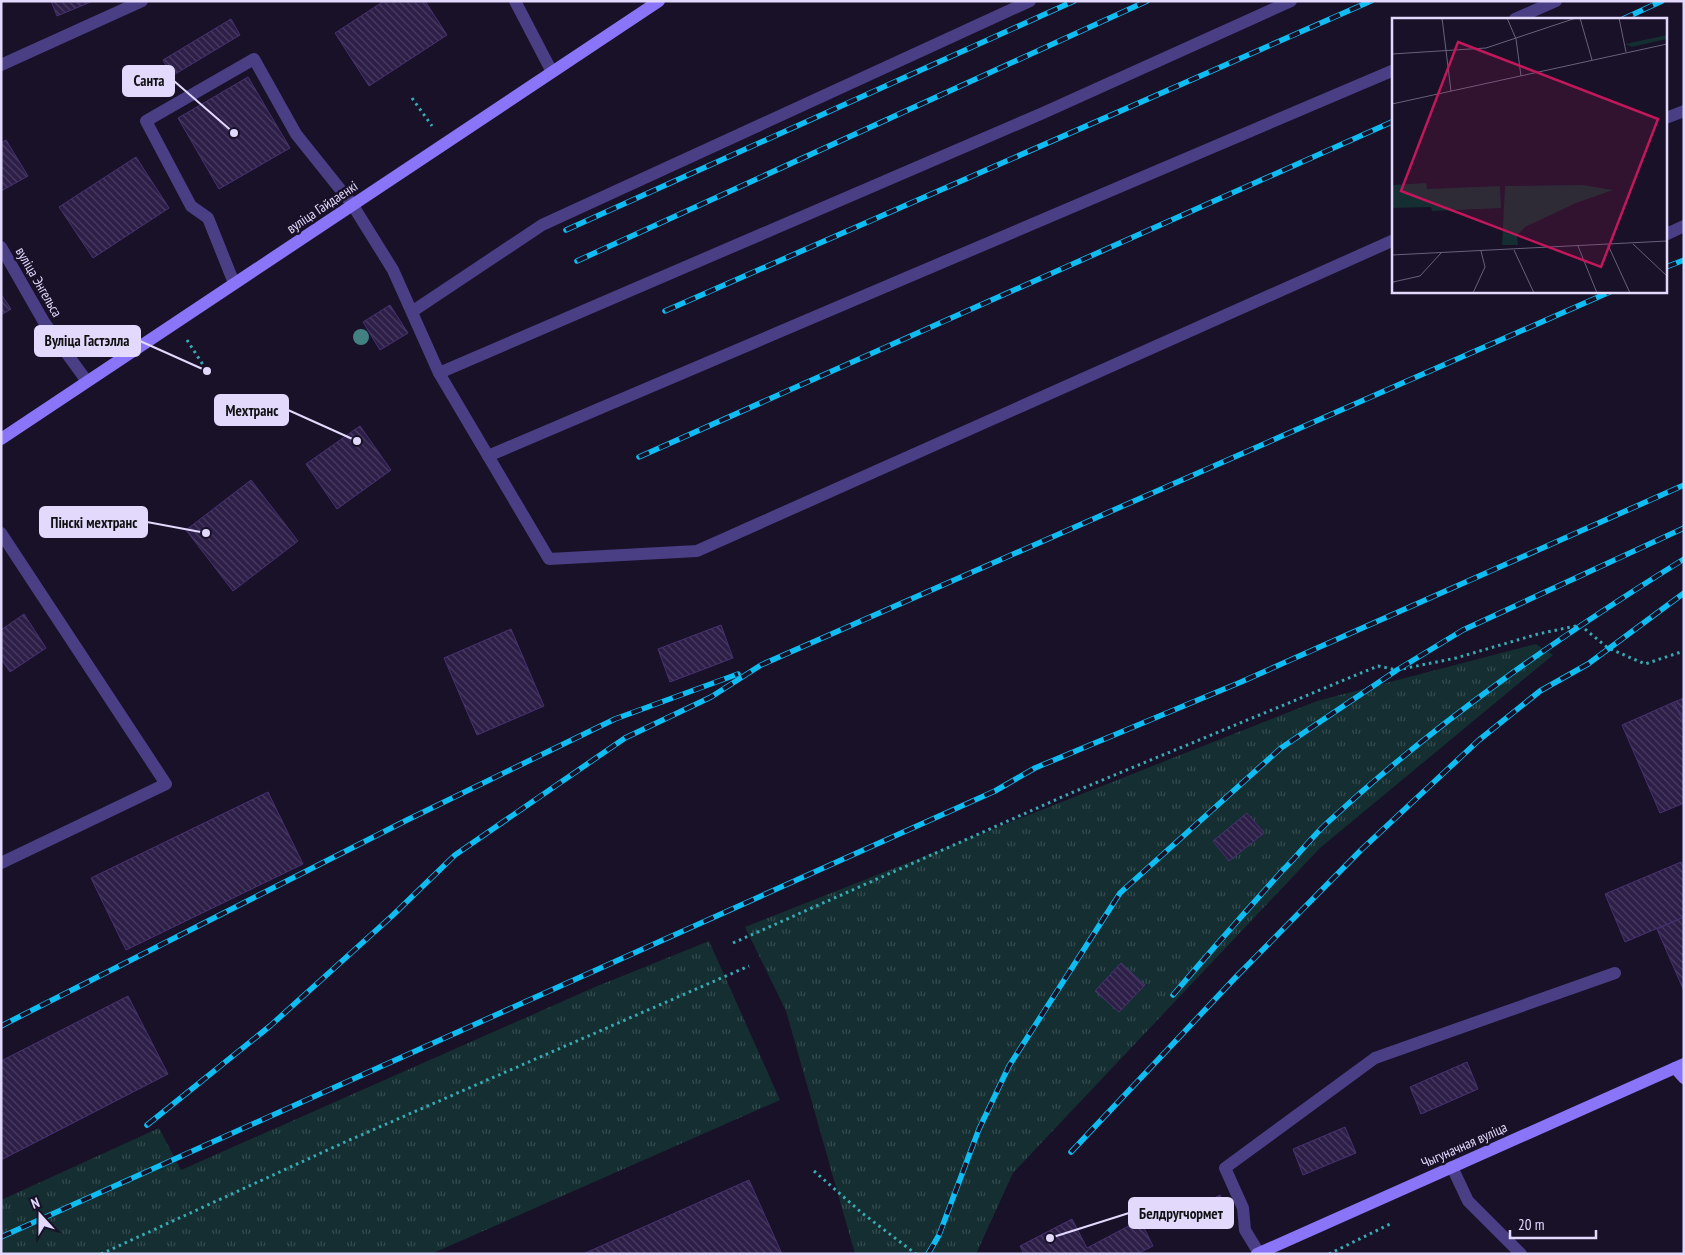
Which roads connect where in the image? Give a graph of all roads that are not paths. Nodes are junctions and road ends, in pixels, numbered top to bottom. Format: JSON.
{"nodes":[{"id":1,"x":142,"y":1,"type":"edge"},
{"id":2,"x":515,"y":1,"type":"edge"},
{"id":3,"x":660,"y":1,"type":"edge"},
{"id":4,"x":1030,"y":1,"type":"edge"},
{"id":5,"x":1292,"y":1,"type":"edge"},
{"id":6,"x":1556,"y":1,"type":"edge"},
{"id":7,"x":1517,"y":18,"type":"edge"},
{"id":8,"x":1,"y":65,"type":"edge"},
{"id":9,"x":1392,"y":71,"type":"edge"},
{"id":10,"x":552,"y":72,"type":"junction"},
{"id":11,"x":1684,"y":110,"type":"edge"},
{"id":12,"x":1668,"y":117,"type":"edge"},
{"id":13,"x":352,"y":204,"type":"junction"},
{"id":14,"x":1684,"y":226,"type":"edge"},
{"id":15,"x":1668,"y":234,"type":"edge"},
{"id":16,"x":1392,"y":241,"type":"edge"},
{"id":17,"x":1,"y":247,"type":"edge"},
{"id":18,"x":234,"y":283,"type":"junction"},
{"id":19,"x":413,"y":311,"type":"junction"},
{"id":20,"x":439,"y":373,"type":"junction"},
{"id":21,"x":86,"y":380,"type":"junction"},
{"id":22,"x":1,"y":439,"type":"edge"},
{"id":23,"x":488,"y":456,"type":"junction"},
{"id":24,"x":1,"y":533,"type":"edge"},
{"id":25,"x":1,"y":863,"type":"edge"},
{"id":26,"x":1615,"y":973,"type":"dead end"},
{"id":27,"x":1679,"y":1066,"type":"edge"},
{"id":28,"x":1684,"y":1078,"type":"edge"},
{"id":29,"x":1452,"y":1167,"type":"junction"},
{"id":30,"x":1258,"y":1253,"type":"edge"},
{"id":31,"x":1521,"y":1254,"type":"edge"}],
"edges":[{"from":1,"to":8,"type":"street"},
{"from":2,"to":10,"type":"street"},
{"from":3,"to":10,"type":"street","name":"вуліца Гайдаенкі"},
{"from":4,"to":19,"type":"street"},
{"from":5,"to":20,"type":"street"},
{"from":6,"to":7,"type":"street"},
{"from":9,"to":23,"type":"street"},
{"from":10,"to":13,"type":"street","name":"вуліца Гайдаенкі"},
{"from":11,"to":12,"type":"street"},
{"from":13,"to":18,"type":"street","name":"вуліца Гайдаенкі"},
{"from":13,"to":18,"type":"street"},
{"from":13,"to":19,"type":"street"},
{"from":14,"to":15,"type":"street"},
{"from":16,"to":23,"type":"street"},
{"from":17,"to":21,"type":"street","name":"вуліца Энгельса"},
{"from":18,"to":21,"type":"street","name":"вуліца Гайдаенкі"},
{"from":19,"to":20,"type":"street"},
{"from":20,"to":23,"type":"street"},
{"from":21,"to":22,"type":"street","name":"вуліца Гайдаенкі"},
{"from":24,"to":25,"type":"street"},
{"from":26,"to":30,"type":"street"},
{"from":27,"to":28,"type":"street"},
{"from":27,"to":29,"type":"street","name":"Чыгуначная вуліца"},
{"from":29,"to":30,"type":"street","name":"Чыгуначная вуліца"},
{"from":29,"to":31,"type":"street"}]}
